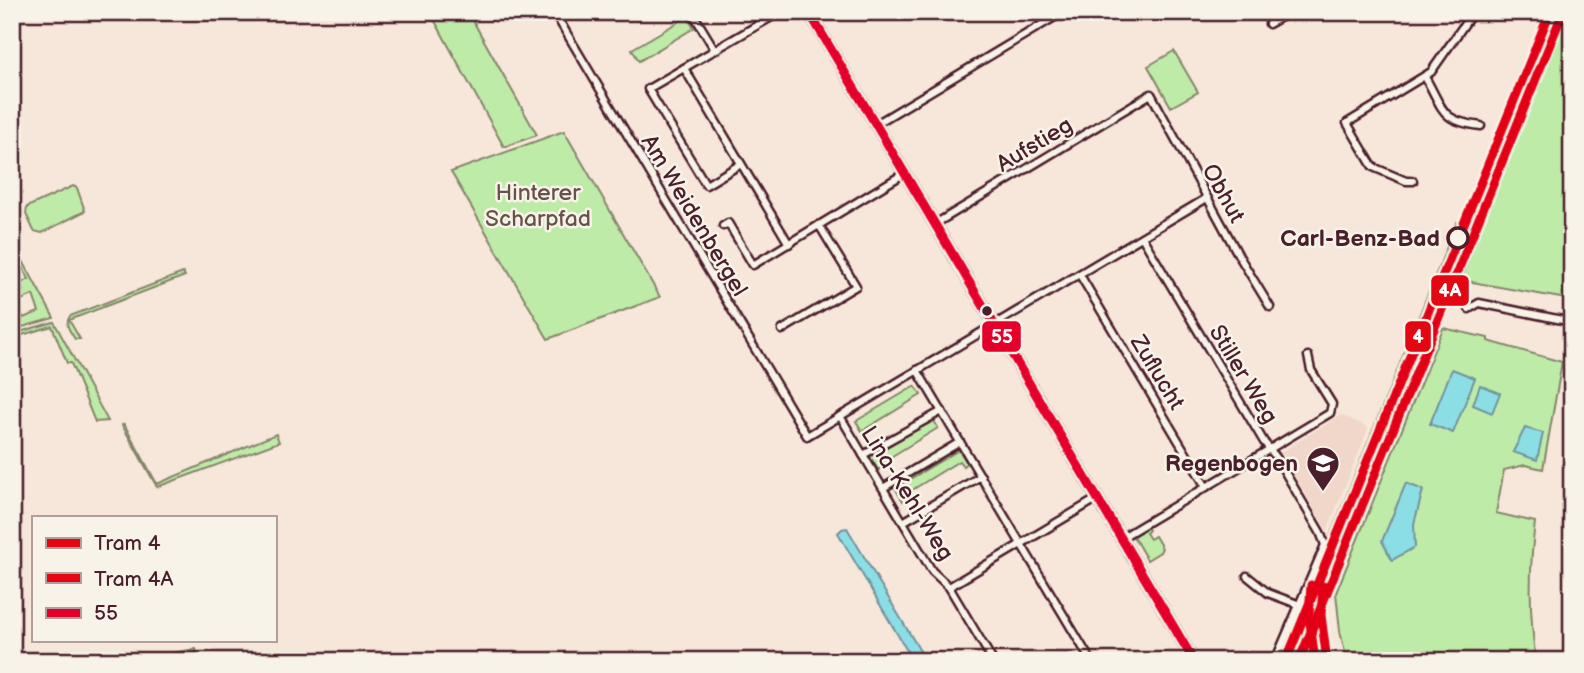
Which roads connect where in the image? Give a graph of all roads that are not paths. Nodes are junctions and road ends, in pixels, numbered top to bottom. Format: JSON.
{"nodes":[{"id":1,"x":554,"y":12,"type":"edge"},
{"id":2,"x":692,"y":12,"type":"edge"},
{"id":3,"x":780,"y":12,"type":"edge"},
{"id":4,"x":809,"y":12,"type":"edge"},
{"id":5,"x":1063,"y":12,"type":"edge"},
{"id":6,"x":1290,"y":12,"type":"edge"},
{"id":7,"x":1473,"y":12,"type":"edge"},
{"id":8,"x":1269,"y":24,"type":"dead end"},
{"id":9,"x":715,"y":50,"type":"junction"},
{"id":10,"x":684,"y":68,"type":"junction"},
{"id":11,"x":1425,"y":77,"type":"junction"},
{"id":12,"x":1151,"y":94,"type":"joint"},
{"id":13,"x":876,"y":124,"type":"junction"},
{"id":14,"x":1481,"y":126,"type":"dead end"},
{"id":15,"x":741,"y":164,"type":"junction"},
{"id":16,"x":905,"y":173,"type":"junction"},
{"id":17,"x":1413,"y":181,"type":"dead end"},
{"id":18,"x":1207,"y":198,"type":"junction"},
{"id":19,"x":935,"y":224,"type":"junction"},
{"id":20,"x":820,"y":225,"type":"junction"},
{"id":21,"x":723,"y":226,"type":"dead end"},
{"id":22,"x":1142,"y":237,"type":"junction"},
{"id":23,"x":789,"y":244,"type":"junction"},
{"id":24,"x":1080,"y":275,"type":"junction"},
{"id":25,"x":1270,"y":307,"type":"dead end"},
{"id":26,"x":1469,"y":309,"type":"dead end"},
{"id":27,"x":1572,"y":322,"type":"edge"},
{"id":28,"x":995,"y":325,"type":"junction"},
{"id":29,"x":782,"y":330,"type":"dead end"},
{"id":30,"x":1308,"y":356,"type":"dead end"},
{"id":31,"x":917,"y":370,"type":"junction"},
{"id":32,"x":942,"y":411,"type":"junction"},
{"id":33,"x":840,"y":416,"type":"junction"},
{"id":34,"x":807,"y":436,"type":"joint"},
{"id":35,"x":960,"y":442,"type":"junction"},
{"id":36,"x":1270,"y":450,"type":"junction"},
{"id":37,"x":863,"y":455,"type":"junction"},
{"id":38,"x":981,"y":476,"type":"junction"},
{"id":39,"x":1206,"y":487,"type":"junction"},
{"id":40,"x":883,"y":488,"type":"junction"},
{"id":41,"x":1098,"y":498,"type":"junction"},
{"id":42,"x":903,"y":522,"type":"junction"},
{"id":43,"x":1121,"y":538,"type":"junction"},
{"id":44,"x":1022,"y":543,"type":"junction"},
{"id":45,"x":1247,"y":576,"type":"dead end"},
{"id":46,"x":949,"y":587,"type":"junction"},
{"id":47,"x":1300,"y":605,"type":"junction"},
{"id":48,"x":993,"y":661,"type":"edge"},
{"id":49,"x":1091,"y":661,"type":"edge"},
{"id":50,"x":1194,"y":661,"type":"edge"},
{"id":51,"x":1275,"y":661,"type":"edge"}],
"edges":[{"from":1,"to":34,"type":"street","name":"Am Weidenbergel"},
{"from":2,"to":9,"type":"street"},
{"from":3,"to":9,"type":"street"},
{"from":4,"to":13,"type":"street"},
{"from":5,"to":13,"type":"street"},
{"from":6,"to":8,"type":"street"},
{"from":7,"to":11,"type":"street"},
{"from":9,"to":10,"type":"street"},
{"from":10,"to":15,"type":"street"},
{"from":10,"to":15,"type":"street"},
{"from":11,"to":14,"type":"street"},
{"from":11,"to":17,"type":"street"},
{"from":12,"to":18,"type":"street","name":"Obhut"},
{"from":12,"to":19,"type":"street","name":"Aufstieg"},
{"from":13,"to":16,"type":"street"},
{"from":15,"to":23,"type":"street"},
{"from":16,"to":19,"type":"street"},
{"from":16,"to":20,"type":"street"},
{"from":18,"to":22,"type":"street","name":"Lina-Kehl-Weg"},
{"from":18,"to":25,"type":"street","name":"Obhut"},
{"from":19,"to":28,"type":"street"},
{"from":20,"to":23,"type":"street"},
{"from":20,"to":29,"type":"street"},
{"from":21,"to":23,"type":"street"},
{"from":22,"to":24,"type":"street","name":"Lina-Kehl-Weg"},
{"from":22,"to":36,"type":"street","name":"Stiller Weg"},
{"from":24,"to":28,"type":"street","name":"Lina-Kehl-Weg"},
{"from":24,"to":39,"type":"street","name":"Zuflucht"},
{"from":26,"to":27,"type":"street"},
{"from":28,"to":31,"type":"street","name":"Lina-Kehl-Weg"},
{"from":28,"to":41,"type":"street"},
{"from":30,"to":36,"type":"street"},
{"from":31,"to":32,"type":"street"},
{"from":31,"to":33,"type":"street","name":"Lina-Kehl-Weg"},
{"from":32,"to":35,"type":"street"},
{"from":32,"to":37,"type":"street"},
{"from":33,"to":34,"type":"street","name":"Lina-Kehl-Weg"},
{"from":33,"to":37,"type":"street","name":"Lina-Kehl-Weg"},
{"from":35,"to":38,"type":"street"},
{"from":35,"to":40,"type":"street"},
{"from":36,"to":39,"type":"street"},
{"from":36,"to":47,"type":"street","name":"Stiller Weg"},
{"from":37,"to":40,"type":"street","name":"Lina-Kehl-Weg"},
{"from":38,"to":42,"type":"street"},
{"from":38,"to":44,"type":"street"},
{"from":39,"to":43,"type":"street"},
{"from":40,"to":42,"type":"street","name":"Lina-Kehl-Weg"},
{"from":41,"to":43,"type":"street"},
{"from":41,"to":44,"type":"street"},
{"from":42,"to":46,"type":"street","name":"Lina-Kehl-Weg"},
{"from":43,"to":50,"type":"street"},
{"from":44,"to":46,"type":"street"},
{"from":44,"to":49,"type":"street"},
{"from":45,"to":47,"type":"street"},
{"from":46,"to":48,"type":"street","name":"Lina-Kehl-Weg"},
{"from":47,"to":51,"type":"street","name":"Stiller Weg"}]}
